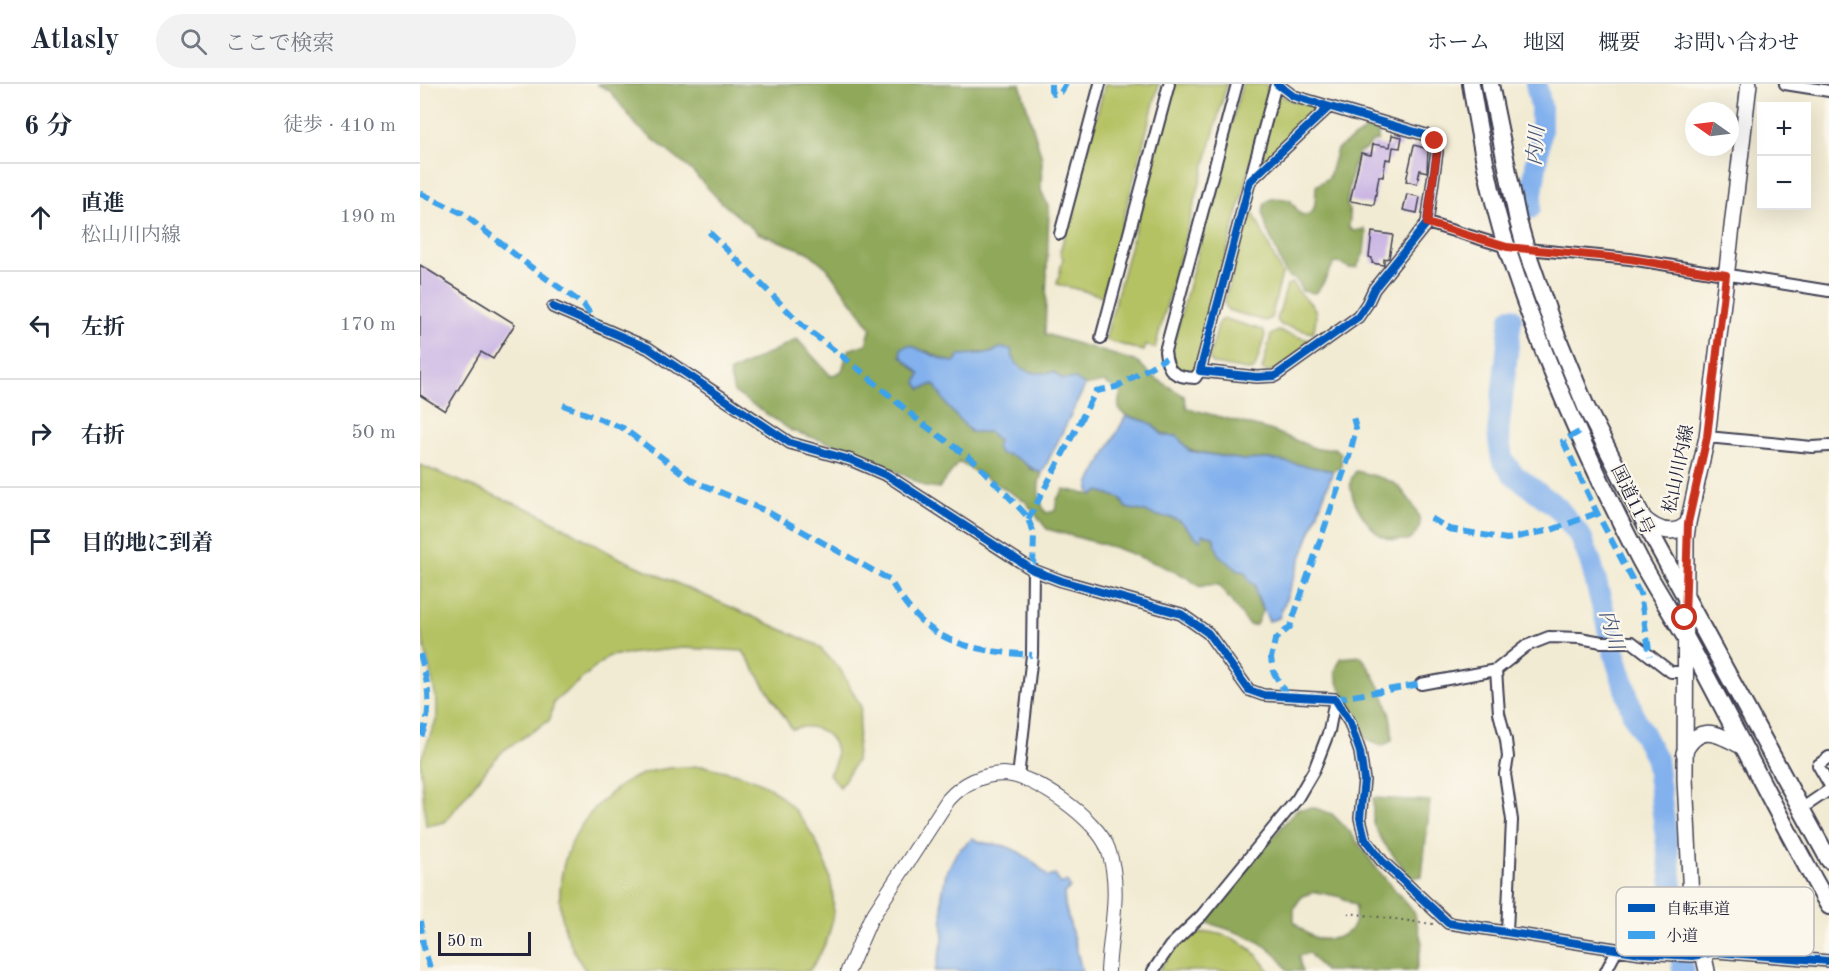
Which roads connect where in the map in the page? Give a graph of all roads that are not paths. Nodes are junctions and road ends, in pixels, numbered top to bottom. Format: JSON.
{"nodes":[{"id":1,"x":1100,"y":84,"type":"edge"},
{"id":2,"x":1169,"y":84,"type":"edge"},
{"id":3,"x":1238,"y":84,"type":"edge"},
{"id":4,"x":1277,"y":84,"type":"edge"},
{"id":5,"x":1471,"y":84,"type":"edge"},
{"id":6,"x":1490,"y":84,"type":"edge"},
{"id":7,"x":1749,"y":84,"type":"edge"},
{"id":8,"x":1785,"y":84,"type":"edge"},
{"id":9,"x":1829,"y":91,"type":"edge"},
{"id":10,"x":1329,"y":107,"type":"junction"},
{"id":11,"x":1250,"y":181,"type":"junction"},
{"id":12,"x":1427,"y":223,"type":"junction"},
{"id":13,"x":1060,"y":234,"type":"dead end"},
{"id":14,"x":1507,"y":247,"type":"junction"},
{"id":15,"x":1526,"y":249,"type":"junction"},
{"id":16,"x":1726,"y":275,"type":"junction"},
{"id":17,"x":1829,"y":291,"type":"edge"},
{"id":18,"x":553,"y":307,"type":"dead end"},
{"id":19,"x":1101,"y":338,"type":"dead end"},
{"id":20,"x":1200,"y":371,"type":"junction"},
{"id":21,"x":1707,"y":437,"type":"junction"},
{"id":22,"x":1829,"y":446,"type":"edge"},
{"id":23,"x":1642,"y":517,"type":"junction"},
{"id":24,"x":1688,"y":523,"type":"junction"},
{"id":25,"x":1033,"y":570,"type":"junction"},
{"id":26,"x":1685,"y":596,"type":"junction"},
{"id":27,"x":1685,"y":637,"type":"junction"},
{"id":28,"x":1496,"y":670,"type":"junction"},
{"id":29,"x":1685,"y":672,"type":"junction"},
{"id":30,"x":1421,"y":684,"type":"dead end"},
{"id":31,"x":1335,"y":699,"type":"junction"},
{"id":32,"x":1743,"y":747,"type":"junction"},
{"id":33,"x":1684,"y":753,"type":"junction"},
{"id":34,"x":1829,"y":757,"type":"edge"},
{"id":35,"x":1018,"y":777,"type":"junction"},
{"id":36,"x":1829,"y":784,"type":"edge"},
{"id":37,"x":1829,"y":790,"type":"edge"},
{"id":38,"x":1801,"y":809,"type":"junction"},
{"id":39,"x":1829,"y":860,"type":"edge"},
{"id":40,"x":1690,"y":887,"type":"edge"},
{"id":41,"x":1829,"y":906,"type":"edge"},
{"id":42,"x":1507,"y":932,"type":"junction"},
{"id":43,"x":1616,"y":950,"type":"edge"},
{"id":44,"x":1616,"y":952,"type":"edge"},
{"id":45,"x":1698,"y":956,"type":"edge"},
{"id":46,"x":1766,"y":956,"type":"edge"},
{"id":47,"x":1829,"y":961,"type":"edge"},
{"id":48,"x":848,"y":971,"type":"edge"},
{"id":49,"x":1108,"y":971,"type":"edge"},
{"id":50,"x":1153,"y":971,"type":"edge"},
{"id":51,"x":1606,"y":971,"type":"edge"},
{"id":52,"x":1707,"y":971,"type":"edge"}],
"edges":[{"from":1,"to":13,"type":"street"},
{"from":2,"to":19,"type":"street"},
{"from":3,"to":20,"type":"street"},
{"from":4,"to":10,"type":"street"},
{"from":4,"to":11,"type":"street"},
{"from":5,"to":14,"type":"highway","name":"国道11号"},
{"from":6,"to":15,"type":"highway","name":"国道11号"},
{"from":7,"to":16,"type":"main road","name":"松山川内線"},
{"from":8,"to":9,"type":"street"},
{"from":10,"to":11,"type":"street"},
{"from":10,"to":12,"type":"street"},
{"from":11,"to":20,"type":"street"},
{"from":12,"to":14,"type":"street"},
{"from":12,"to":20,"type":"street"},
{"from":14,"to":15,"type":"street"},
{"from":14,"to":27,"type":"highway","name":"国道11号"},
{"from":15,"to":16,"type":"street"},
{"from":15,"to":23,"type":"highway","name":"国道11号"},
{"from":16,"to":17,"type":"street"},
{"from":16,"to":21,"type":"main road","name":"松山川内線"},
{"from":18,"to":25,"type":"street"},
{"from":21,"to":22,"type":"street"},
{"from":21,"to":24,"type":"main road","name":"松山川内線"},
{"from":23,"to":24,"type":"main road"},
{"from":23,"to":26,"type":"highway","name":"国道11号"},
{"from":24,"to":26,"type":"main road","name":"松山川内線"},
{"from":25,"to":31,"type":"street"},
{"from":25,"to":35,"type":"street"},
{"from":26,"to":27,"type":"main road","name":"松山川内線"},
{"from":26,"to":38,"type":"highway","name":"国道11号"},
{"from":27,"to":29,"type":"main road","name":"松山川内線"},
{"from":27,"to":32,"type":"highway","name":"国道11号"},
{"from":28,"to":29,"type":"street"},
{"from":28,"to":30,"type":"street"},
{"from":28,"to":42,"type":"street"},
{"from":29,"to":33,"type":"main road","name":"松山川内線"},
{"from":31,"to":42,"type":"street"},
{"from":31,"to":50,"type":"street"},
{"from":32,"to":33,"type":"main road"},
{"from":32,"to":41,"type":"highway","name":"国道11号"},
{"from":33,"to":40,"type":"main road","name":"松山川内線"},
{"from":34,"to":36,"type":"street"},
{"from":35,"to":48,"type":"street"},
{"from":35,"to":49,"type":"street"},
{"from":37,"to":38,"type":"street"},
{"from":38,"to":39,"type":"highway","name":"国道11号"},
{"from":42,"to":43,"type":"street"},
{"from":44,"to":51,"type":"street"},
{"from":45,"to":52,"type":"main road","name":"松山川内線"},
{"from":46,"to":47,"type":"street"}]}
